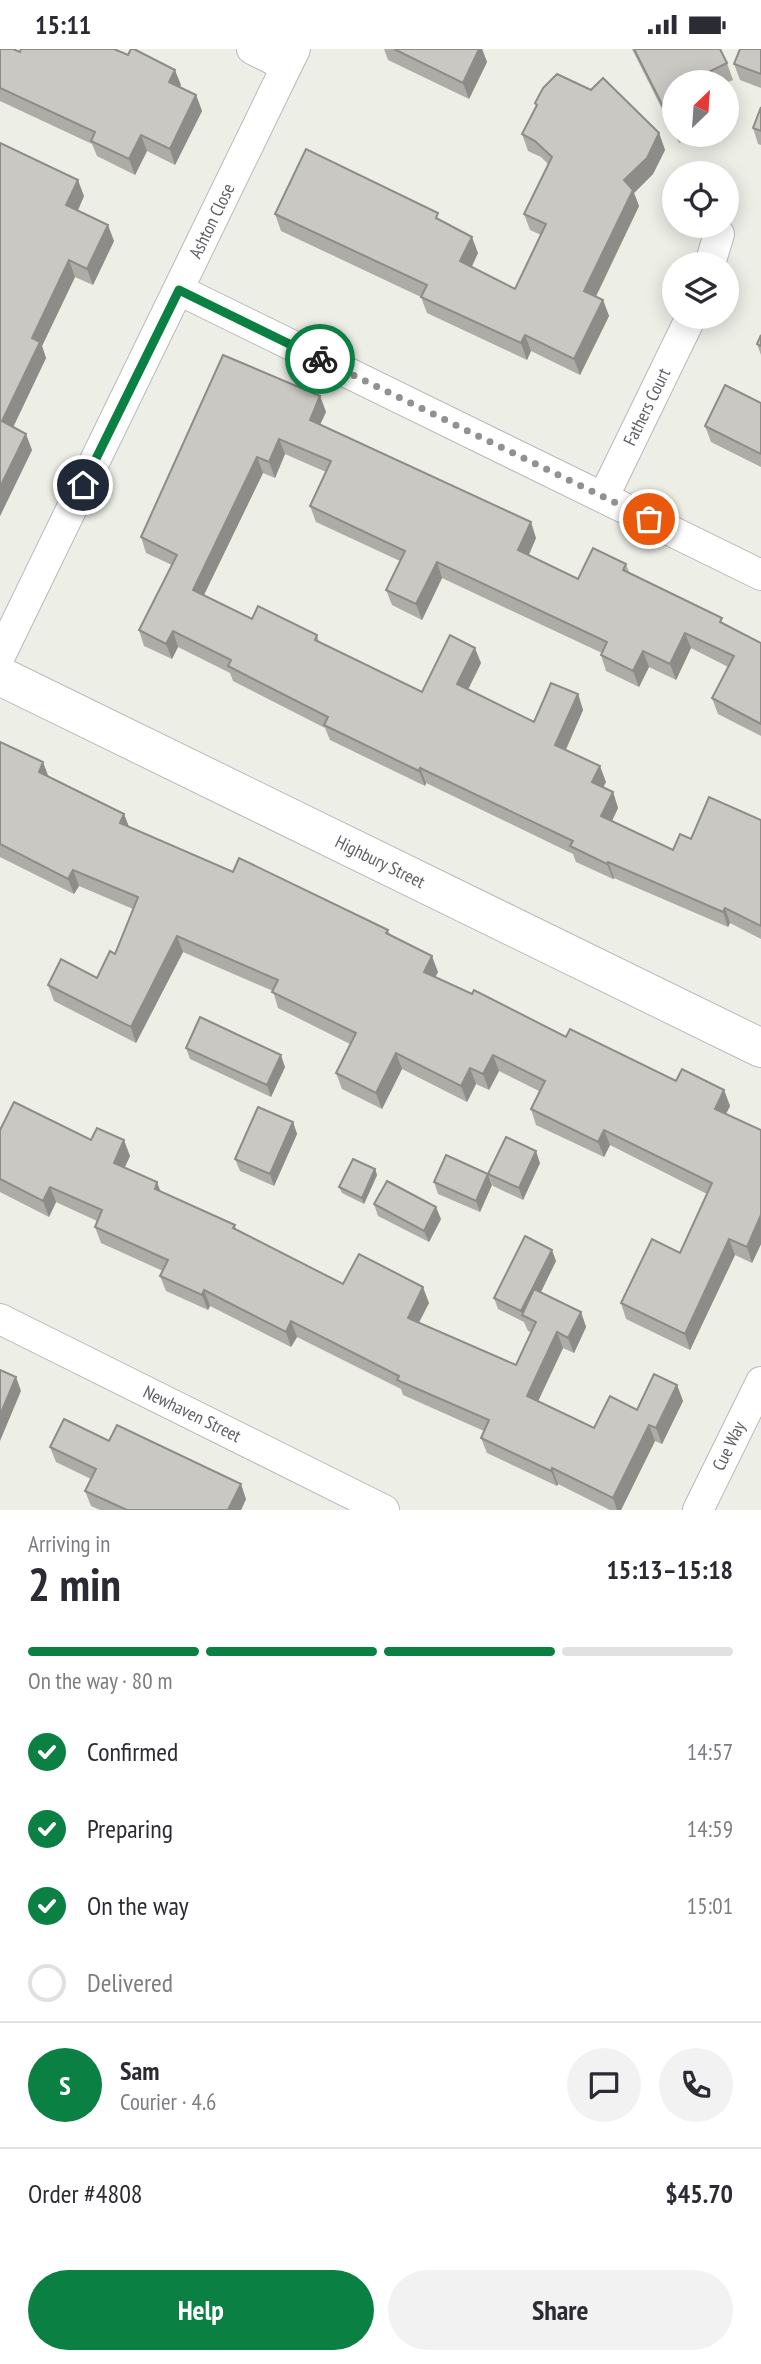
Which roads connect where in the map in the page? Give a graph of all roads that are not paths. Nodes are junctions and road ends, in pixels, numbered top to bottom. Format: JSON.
{"nodes":[{"id":1,"x":251,"y":49,"type":"edge"},
{"id":2,"x":290,"y":57,"type":"edge"},
{"id":3,"x":179,"y":290,"type":"junction"},
{"id":4,"x":685,"y":329,"type":"edge"},
{"id":5,"x":604,"y":496,"type":"junction"},
{"id":6,"x":761,"y":575,"type":"edge"},
{"id":7,"x":0,"y":656,"type":"edge"},
{"id":8,"x":0,"y":676,"type":"edge"},
{"id":9,"x":761,"y":1048,"type":"edge"},
{"id":10,"x":0,"y":1319,"type":"edge"},
{"id":11,"x":761,"y":1382,"type":"edge"},
{"id":12,"x":382,"y":1510,"type":"edge"},
{"id":13,"x":698,"y":1510,"type":"edge"}],
"edges":[{"from":1,"to":2,"type":"street"},
{"from":2,"to":3,"type":"street","name":"Ashton Close"},
{"from":3,"to":5,"type":"street"},
{"from":3,"to":7,"type":"street","name":"Ashton Close"},
{"from":4,"to":5,"type":"street","name":"Fathers Court"},
{"from":5,"to":6,"type":"street"},
{"from":8,"to":9,"type":"street","name":"Highbury Street"},
{"from":10,"to":12,"type":"street","name":"Newhaven Street"},
{"from":11,"to":13,"type":"street","name":"Cue Way"}]}
